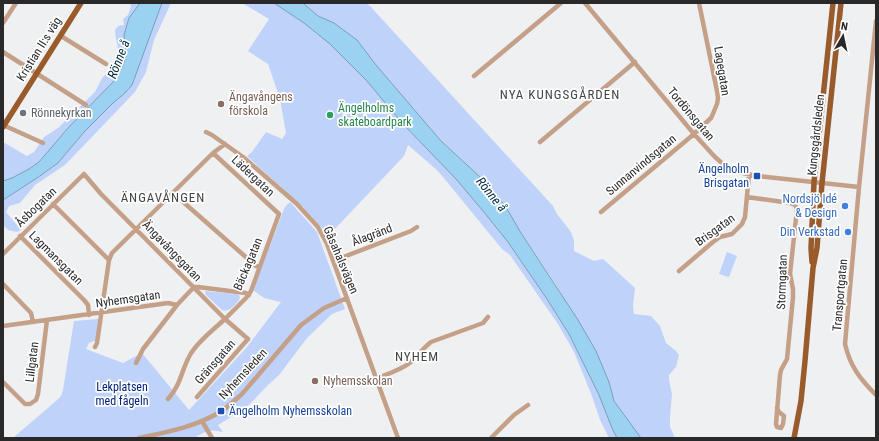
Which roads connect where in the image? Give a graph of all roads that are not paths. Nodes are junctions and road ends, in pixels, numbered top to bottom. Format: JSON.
{"nodes":[{"id":1,"x":16,"y":3,"type":"edge"},
{"id":2,"x":81,"y":3,"type":"edge"},
{"id":3,"x":561,"y":3,"type":"edge"},
{"id":4,"x":585,"y":3,"type":"edge"},
{"id":5,"x":699,"y":3,"type":"edge"},
{"id":6,"x":833,"y":3,"type":"edge"},
{"id":7,"x":841,"y":3,"type":"edge"},
{"id":8,"x":876,"y":21,"type":"edge"},
{"id":9,"x":3,"y":23,"type":"edge"},
{"id":10,"x":61,"y":36,"type":"junction"},
{"id":11,"x":3,"y":52,"type":"edge"},
{"id":12,"x":635,"y":62,"type":"junction"},
{"id":13,"x":106,"y":64,"type":"dead end"},
{"id":14,"x":37,"y":74,"type":"junction"},
{"id":15,"x":474,"y":76,"type":"dead end"},
{"id":16,"x":86,"y":105,"type":"dead end"},
{"id":17,"x":3,"y":126,"type":"edge"},
{"id":18,"x":206,"y":132,"type":"dead end"},
{"id":19,"x":694,"y":134,"type":"junction"},
{"id":20,"x":540,"y":142,"type":"dead end"},
{"id":21,"x":43,"y":143,"type":"dead end"},
{"id":22,"x":225,"y":144,"type":"junction"},
{"id":23,"x":213,"y":153,"type":"junction"},
{"id":24,"x":84,"y":174,"type":"joint"},
{"id":25,"x":749,"y":174,"type":"junction"},
{"id":26,"x":814,"y":182,"type":"junction"},
{"id":27,"x":822,"y":183,"type":"junction"},
{"id":28,"x":859,"y":187,"type":"junction"},
{"id":29,"x":174,"y":193,"type":"junction"},
{"id":30,"x":747,"y":197,"type":"junction"},
{"id":31,"x":53,"y":204,"type":"junction"},
{"id":32,"x":601,"y":212,"type":"dead end"},
{"id":33,"x":279,"y":214,"type":"joint"},
{"id":34,"x":417,"y":227,"type":"dead end"},
{"id":35,"x":137,"y":229,"type":"junction"},
{"id":36,"x":20,"y":236,"type":"junction"},
{"id":37,"x":3,"y":254,"type":"edge"},
{"id":38,"x":109,"y":260,"type":"junction"},
{"id":39,"x":333,"y":260,"type":"junction"},
{"id":40,"x":259,"y":267,"type":"junction"},
{"id":41,"x":812,"y":268,"type":"junction"},
{"id":42,"x":679,"y":271,"type":"dead end"},
{"id":43,"x":3,"y":284,"type":"edge"},
{"id":44,"x":194,"y":287,"type":"junction"},
{"id":45,"x":248,"y":295,"type":"junction"},
{"id":46,"x":347,"y":298,"type":"junction"},
{"id":47,"x":177,"y":305,"type":"junction"},
{"id":48,"x":102,"y":313,"type":"junction"},
{"id":49,"x":88,"y":315,"type":"junction"},
{"id":50,"x":488,"y":317,"type":"dead end"},
{"id":51,"x":226,"y":318,"type":"junction"},
{"id":52,"x":47,"y":320,"type":"junction"},
{"id":53,"x":33,"y":322,"type":"junction"},
{"id":54,"x":3,"y":326,"type":"edge"},
{"id":55,"x":248,"y":339,"type":"joint"},
{"id":56,"x":95,"y":347,"type":"dead end"},
{"id":57,"x":136,"y":363,"type":"dead end"},
{"id":58,"x":377,"y":378,"type":"junction"},
{"id":59,"x":3,"y":382,"type":"edge"},
{"id":60,"x":876,"y":395,"type":"edge"},
{"id":61,"x":197,"y":397,"type":"dead end"},
{"id":62,"x":168,"y":400,"type":"dead end"},
{"id":63,"x":528,"y":405,"type":"dead end"},
{"id":64,"x":778,"y":408,"type":"dead end"},
{"id":65,"x":202,"y":421,"type":"junction"},
{"id":66,"x":139,"y":438,"type":"edge"},
{"id":67,"x":212,"y":438,"type":"edge"},
{"id":68,"x":398,"y":438,"type":"edge"},
{"id":69,"x":491,"y":438,"type":"edge"},
{"id":70,"x":794,"y":438,"type":"edge"}],
"edges":[{"from":1,"to":9,"type":"street"},
{"from":2,"to":10,"type":"main road","name":"Kristian II:s väg"},
{"from":3,"to":15,"type":"street"},
{"from":4,"to":12,"type":"street","name":"Tordönsgatan"},
{"from":5,"to":19,"type":"street","name":"Lagegatan"},
{"from":6,"to":26,"type":"main road","name":"Kungsgårdsleden"},
{"from":7,"to":27,"type":"main road","name":"Kungsgårdsleden"},
{"from":8,"to":28,"type":"street","name":"Transportgatan"},
{"from":10,"to":13,"type":"street"},
{"from":10,"to":14,"type":"main road","name":"Kristian II:s väg"},
{"from":11,"to":14,"type":"street"},
{"from":12,"to":19,"type":"street","name":"Tordönsgatan"},
{"from":12,"to":20,"type":"street"},
{"from":14,"to":16,"type":"street"},
{"from":14,"to":17,"type":"main road","name":"Kristian II:s väg"},
{"from":17,"to":21,"type":"street"},
{"from":18,"to":22,"type":"street","name":"Gåsahalsvägen"},
{"from":19,"to":25,"type":"street","name":"Tordönsgatan"},
{"from":19,"to":32,"type":"street","name":"Sunnanvindsgatan"},
{"from":22,"to":23,"type":"street"},
{"from":22,"to":39,"type":"street","name":"Gåsahalsvägen"},
{"from":23,"to":29,"type":"street"},
{"from":23,"to":33,"type":"street","name":"Lädergatan"},
{"from":24,"to":31,"type":"street","name":"Åsbogatan"},
{"from":24,"to":35,"type":"street","name":"Ängavångsgatan"},
{"from":25,"to":26,"type":"street","name":"Tordönsgatan"},
{"from":25,"to":30,"type":"street","name":"Brisgatan"},
{"from":26,"to":27,"type":"street"},
{"from":26,"to":41,"type":"main road","name":"Kungsgårdsleden"},
{"from":27,"to":28,"type":"street"},
{"from":27,"to":41,"type":"main road","name":"Kungsgårdsleden"},
{"from":28,"to":60,"type":"street","name":"Transportgatan"},
{"from":29,"to":35,"type":"street"},
{"from":29,"to":40,"type":"street"},
{"from":30,"to":42,"type":"street","name":"Brisgatan"},
{"from":30,"to":64,"type":"street","name":"Stormgatan"},
{"from":31,"to":36,"type":"street","name":"Åsbogatan"},
{"from":31,"to":38,"type":"street"},
{"from":33,"to":40,"type":"street","name":"Bäckagatan"},
{"from":34,"to":39,"type":"street","name":"Ålagränd"},
{"from":35,"to":38,"type":"street"},
{"from":35,"to":44,"type":"street","name":"Ängavångsgatan"},
{"from":36,"to":37,"type":"street","name":"Åsbogatan"},
{"from":36,"to":49,"type":"street","name":"Lagmansgatan"},
{"from":38,"to":48,"type":"street"},
{"from":39,"to":46,"type":"street","name":"Gåsahalsvägen"},
{"from":40,"to":45,"type":"street","name":"Bäckagatan"},
{"from":41,"to":70,"type":"main road","name":"Kungsgårdsleden"},
{"from":43,"to":53,"type":"street"},
{"from":44,"to":45,"type":"street"},
{"from":44,"to":47,"type":"street","name":"Nyhemsgatan"},
{"from":44,"to":51,"type":"street","name":"Ängavångsgatan"},
{"from":45,"to":51,"type":"street","name":"Bäckagatan"},
{"from":46,"to":58,"type":"street","name":"Gåsahalsvägen"},
{"from":46,"to":65,"type":"street","name":"Nyhemsleden"},
{"from":47,"to":48,"type":"street","name":"Nyhemsgatan"},
{"from":47,"to":57,"type":"street"},
{"from":48,"to":49,"type":"street","name":"Nyhemsgatan"},
{"from":48,"to":56,"type":"street"},
{"from":49,"to":52,"type":"street","name":"Nyhemsgatan"},
{"from":50,"to":58,"type":"street"},
{"from":51,"to":55,"type":"street","name":"Ängavångsgatan"},
{"from":51,"to":62,"type":"street","name":"Bäckagatan"},
{"from":52,"to":53,"type":"street","name":"Nyhemsgatan"},
{"from":52,"to":59,"type":"street","name":"Lillgatan"},
{"from":53,"to":54,"type":"street","name":"Nyhemsgatan"},
{"from":55,"to":61,"type":"street","name":"Gränsgatan"},
{"from":58,"to":68,"type":"street","name":"Gåsahalsvägen"},
{"from":63,"to":69,"type":"street"},
{"from":65,"to":66,"type":"street","name":"Nyhemsleden"},
{"from":65,"to":67,"type":"street"}]}
